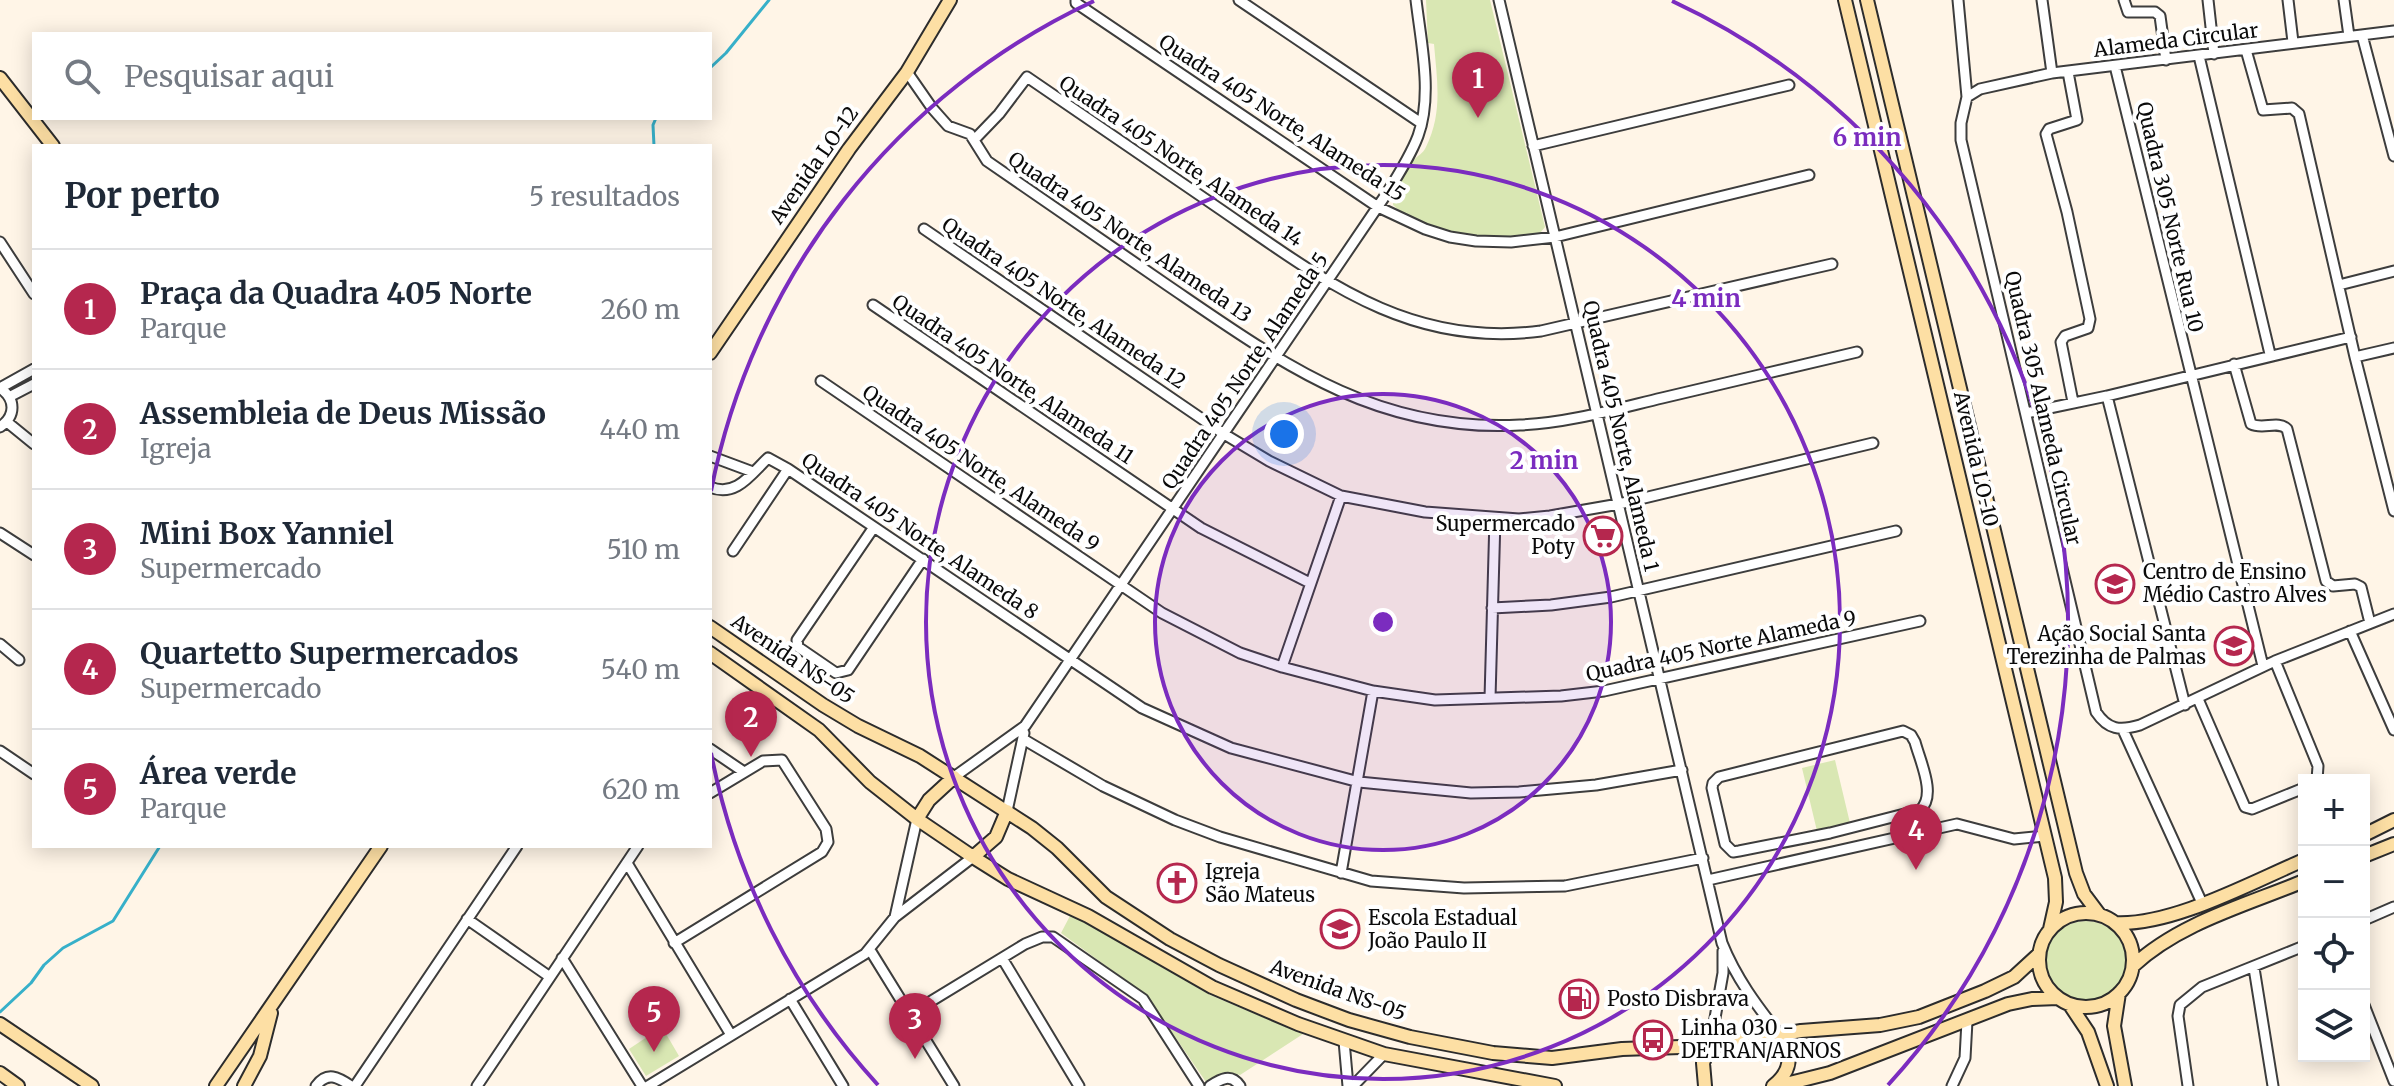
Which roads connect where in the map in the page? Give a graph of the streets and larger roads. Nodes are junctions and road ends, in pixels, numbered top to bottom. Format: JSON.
{"nodes":[{"id":1,"x":950,"y":0,"type":"edge"},
{"id":2,"x":1076,"y":0,"type":"edge"},
{"id":3,"x":1239,"y":0,"type":"edge"},
{"id":4,"x":1418,"y":0,"type":"edge"},
{"id":5,"x":1499,"y":0,"type":"edge"},
{"id":6,"x":1845,"y":0,"type":"edge"},
{"id":7,"x":1867,"y":0,"type":"edge"},
{"id":8,"x":1958,"y":0,"type":"edge"},
{"id":9,"x":2042,"y":0,"type":"edge"},
{"id":10,"x":2124,"y":0,"type":"edge"},
{"id":11,"x":2208,"y":0,"type":"edge"},
{"id":12,"x":2288,"y":0,"type":"edge"},
{"id":13,"x":2344,"y":0,"type":"edge"},
{"id":14,"x":2394,"y":31,"type":"edge"},
{"id":15,"x":2362,"y":35,"type":"junction"},
{"id":16,"x":2349,"y":36,"type":"junction"},
{"id":17,"x":2293,"y":42,"type":"junction"},
{"id":18,"x":2246,"y":50,"type":"junction"},
{"id":19,"x":2214,"y":54,"type":"junction"},
{"id":20,"x":2199,"y":56,"type":"junction"},
{"id":21,"x":2166,"y":60,"type":"junction"},
{"id":22,"x":2115,"y":66,"type":"junction"},
{"id":23,"x":907,"y":72,"type":"junction"},
{"id":24,"x":2068,"y":72,"type":"junction"},
{"id":25,"x":2052,"y":73,"type":"junction"},
{"id":26,"x":0,"y":78,"type":"edge"},
{"id":27,"x":1789,"y":85,"type":"dead end"},
{"id":28,"x":1967,"y":97,"type":"junction"},
{"id":29,"x":32,"y":119,"type":"edge"},
{"id":30,"x":33,"y":120,"type":"edge"},
{"id":31,"x":1421,"y":123,"type":"junction"},
{"id":32,"x":974,"y":140,"type":"junction"},
{"id":33,"x":51,"y":144,"type":"edge"},
{"id":34,"x":1533,"y":146,"type":"junction"},
{"id":35,"x":2394,"y":156,"type":"edge"},
{"id":36,"x":1809,"y":175,"type":"dead end"},
{"id":37,"x":1378,"y":207,"type":"junction"},
{"id":38,"x":924,"y":229,"type":"dead end"},
{"id":39,"x":1555,"y":237,"type":"junction"},
{"id":40,"x":0,"y":242,"type":"edge"},
{"id":41,"x":1832,"y":264,"type":"dead end"},
{"id":42,"x":2394,"y":271,"type":"edge"},
{"id":43,"x":1327,"y":282,"type":"junction"},
{"id":44,"x":2339,"y":285,"type":"junction"},
{"id":45,"x":32,"y":291,"type":"edge"},
{"id":46,"x":873,"y":305,"type":"dead end"},
{"id":47,"x":1576,"y":324,"type":"junction"},
{"id":48,"x":2351,"y":337,"type":"junction"},
{"id":49,"x":2394,"y":348,"type":"edge"},
{"id":50,"x":712,"y":350,"type":"edge"},
{"id":51,"x":1857,"y":352,"type":"dead end"},
{"id":52,"x":2270,"y":354,"type":"junction"},
{"id":53,"x":2355,"y":357,"type":"junction"},
{"id":54,"x":1275,"y":359,"type":"junction"},
{"id":55,"x":2234,"y":364,"type":"junction"},
{"id":56,"x":32,"y":370,"type":"edge"},
{"id":57,"x":2189,"y":375,"type":"junction"},
{"id":58,"x":821,"y":381,"type":"dead end"},
{"id":59,"x":32,"y":385,"type":"edge"},
{"id":60,"x":0,"y":388,"type":"edge"},
{"id":61,"x":2107,"y":396,"type":"junction"},
{"id":62,"x":9,"y":397,"type":"junction"},
{"id":63,"x":2073,"y":402,"type":"junction"},
{"id":64,"x":2026,"y":413,"type":"junction"},
{"id":65,"x":1597,"y":414,"type":"junction"},
{"id":66,"x":3,"y":424,"type":"edge"},
{"id":67,"x":1224,"y":434,"type":"junction"},
{"id":68,"x":32,"y":443,"type":"edge"},
{"id":69,"x":1873,"y":443,"type":"dead end"},
{"id":70,"x":712,"y":457,"type":"edge"},
{"id":71,"x":788,"y":469,"type":"junction"},
{"id":72,"x":753,"y":472,"type":"junction"},
{"id":73,"x":712,"y":488,"type":"edge"},
{"id":74,"x":1341,"y":496,"type":"junction"},
{"id":75,"x":1619,"y":504,"type":"junction"},
{"id":76,"x":1173,"y":509,"type":"junction"},
{"id":77,"x":2394,"y":511,"type":"edge"},
{"id":78,"x":1495,"y":518,"type":"junction"},
{"id":79,"x":874,"y":527,"type":"junction"},
{"id":80,"x":1896,"y":531,"type":"dead end"},
{"id":81,"x":0,"y":533,"type":"edge"},
{"id":82,"x":733,"y":551,"type":"dead end"},
{"id":83,"x":32,"y":554,"type":"edge"},
{"id":84,"x":923,"y":559,"type":"junction"},
{"id":85,"x":1310,"y":583,"type":"junction"},
{"id":86,"x":1121,"y":585,"type":"junction"},
{"id":87,"x":1639,"y":592,"type":"junction"},
{"id":88,"x":1492,"y":608,"type":"junction"},
{"id":89,"x":2394,"y":614,"type":"edge"},
{"id":90,"x":1920,"y":621,"type":"dead end"},
{"id":91,"x":2370,"y":623,"type":"junction"},
{"id":92,"x":712,"y":628,"type":"edge"},
{"id":93,"x":2350,"y":631,"type":"junction"},
{"id":94,"x":0,"y":644,"type":"edge"},
{"id":95,"x":712,"y":654,"type":"edge"},
{"id":96,"x":1071,"y":659,"type":"junction"},
{"id":97,"x":19,"y":660,"type":"dead end"},
{"id":98,"x":2275,"y":661,"type":"junction"},
{"id":99,"x":2263,"y":666,"type":"junction"},
{"id":100,"x":1282,"y":667,"type":"junction"},
{"id":101,"x":1660,"y":681,"type":"junction"},
{"id":102,"x":1373,"y":691,"type":"junction"},
{"id":103,"x":1490,"y":698,"type":"junction"},
{"id":104,"x":2198,"y":699,"type":"junction"},
{"id":105,"x":2185,"y":705,"type":"junction"},
{"id":106,"x":1025,"y":726,"type":"junction"},
{"id":107,"x":2123,"y":730,"type":"junction"},
{"id":108,"x":2394,"y":730,"type":"edge"},
{"id":109,"x":1023,"y":739,"type":"junction"},
{"id":110,"x":712,"y":750,"type":"edge"},
{"id":111,"x":0,"y":751,"type":"edge"},
{"id":112,"x":1682,"y":770,"type":"junction"},
{"id":113,"x":744,"y":772,"type":"junction"},
{"id":114,"x":32,"y":773,"type":"edge"},
{"id":115,"x":2317,"y":774,"type":"edge"},
{"id":116,"x":954,"y":777,"type":"junction"},
{"id":117,"x":1359,"y":782,"type":"junction"},
{"id":118,"x":2298,"y":790,"type":"edge"},
{"id":119,"x":712,"y":792,"type":"edge"},
{"id":120,"x":1007,"y":811,"type":"junction"},
{"id":121,"x":917,"y":819,"type":"junction"},
{"id":122,"x":2394,"y":820,"type":"edge"},
{"id":123,"x":2370,"y":832,"type":"edge"},
{"id":124,"x":1830,"y":833,"type":"junction"},
{"id":125,"x":2045,"y":836,"type":"junction"},
{"id":126,"x":2394,"y":844,"type":"edge"},
{"id":127,"x":380,"y":848,"type":"edge"},
{"id":128,"x":516,"y":848,"type":"edge"},
{"id":129,"x":637,"y":848,"type":"edge"},
{"id":130,"x":1835,"y":851,"type":"junction"},
{"id":131,"x":2370,"y":854,"type":"edge"},
{"id":132,"x":973,"y":857,"type":"junction"},
{"id":133,"x":1703,"y":858,"type":"junction"},
{"id":134,"x":627,"y":863,"type":"junction"},
{"id":135,"x":2298,"y":863,"type":"edge"},
{"id":136,"x":1341,"y":873,"type":"junction"},
{"id":137,"x":1708,"y":880,"type":"junction"},
{"id":138,"x":2298,"y":883,"type":"edge"},
{"id":139,"x":2202,"y":903,"type":"junction"},
{"id":140,"x":2394,"y":907,"type":"edge"},
{"id":141,"x":2099,"y":914,"type":"junction"},
{"id":142,"x":895,"y":917,"type":"junction"},
{"id":143,"x":2369,"y":918,"type":"edge"},
{"id":144,"x":467,"y":919,"type":"junction"},
{"id":145,"x":2115,"y":923,"type":"junction"},
{"id":146,"x":2050,"y":929,"type":"junction"},
{"id":147,"x":674,"y":943,"type":"junction"},
{"id":148,"x":1722,"y":943,"type":"junction"},
{"id":149,"x":2298,"y":949,"type":"edge"},
{"id":150,"x":870,"y":950,"type":"junction"},
{"id":151,"x":2039,"y":954,"type":"junction"},
{"id":152,"x":562,"y":958,"type":"junction"},
{"id":153,"x":1002,"y":958,"type":"junction"},
{"id":154,"x":2133,"y":966,"type":"junction"},
{"id":155,"x":2254,"y":968,"type":"junction"},
{"id":156,"x":550,"y":977,"type":"junction"},
{"id":157,"x":2119,"y":993,"type":"junction"},
{"id":158,"x":2058,"y":998,"type":"junction"},
{"id":159,"x":790,"y":999,"type":"junction"},
{"id":160,"x":2070,"y":1005,"type":"junction"},
{"id":161,"x":273,"y":1006,"type":"junction"},
{"id":162,"x":910,"y":1014,"type":"junction"},
{"id":163,"x":2370,"y":1020,"type":"edge"},
{"id":164,"x":1967,"y":1021,"type":"junction"},
{"id":165,"x":0,"y":1024,"type":"edge"},
{"id":166,"x":731,"y":1035,"type":"junction"},
{"id":167,"x":1780,"y":1035,"type":"junction"},
{"id":168,"x":1344,"y":1041,"type":"junction"},
{"id":169,"x":1710,"y":1046,"type":"junction"},
{"id":170,"x":1384,"y":1054,"type":"junction"},
{"id":171,"x":0,"y":1073,"type":"edge"},
{"id":172,"x":2394,"y":1081,"type":"edge"},
{"id":173,"x":18,"y":1086,"type":"edge"},
{"id":174,"x":92,"y":1086,"type":"edge"},
{"id":175,"x":216,"y":1086,"type":"edge"},
{"id":176,"x":244,"y":1086,"type":"edge"},
{"id":177,"x":316,"y":1086,"type":"edge"},
{"id":178,"x":353,"y":1086,"type":"edge"},
{"id":179,"x":477,"y":1086,"type":"edge"},
{"id":180,"x":645,"y":1086,"type":"edge"},
{"id":181,"x":843,"y":1086,"type":"edge"},
{"id":182,"x":954,"y":1086,"type":"edge"},
{"id":183,"x":1079,"y":1086,"type":"edge"},
{"id":184,"x":1199,"y":1086,"type":"edge"},
{"id":185,"x":1210,"y":1086,"type":"edge"},
{"id":186,"x":1240,"y":1086,"type":"edge"},
{"id":187,"x":1350,"y":1086,"type":"edge"},
{"id":188,"x":1555,"y":1086,"type":"edge"},
{"id":189,"x":1705,"y":1086,"type":"edge"},
{"id":190,"x":1776,"y":1086,"type":"edge"},
{"id":191,"x":1952,"y":1086,"type":"edge"},
{"id":192,"x":2107,"y":1086,"type":"edge"},
{"id":193,"x":2125,"y":1086,"type":"edge"},
{"id":194,"x":2188,"y":1086,"type":"edge"},
{"id":195,"x":2273,"y":1086,"type":"edge"}],
"edges":[{"from":1,"to":23,"type":"street","name":"Avenida LO-12"},
{"from":2,"to":37,"type":"street","name":"Quadra 405 Norte, Alameda 15"},
{"from":3,"to":31,"type":"street"},
{"from":4,"to":31,"type":"street","name":"Quadra 405 Norte, Alameda 5"},
{"from":5,"to":34,"type":"street","name":"Quadra 405 Norte, Alameda 1"},
{"from":6,"to":125,"type":"street","name":"Avenida LO-10"},
{"from":7,"to":141,"type":"street","name":"Avenida LO-10"},
{"from":8,"to":28,"type":"street","name":"Quadra 305 Alameda Circular"},
{"from":9,"to":25,"type":"street"},
{"from":10,"to":21,"type":"street"},
{"from":11,"to":19,"type":"street"},
{"from":12,"to":17,"type":"street"},
{"from":13,"to":16,"type":"street"},
{"from":14,"to":15,"type":"street","name":"Alameda Circular"},
{"from":15,"to":16,"type":"street","name":"Alameda Circular"},
{"from":15,"to":35,"type":"street"},
{"from":16,"to":17,"type":"street","name":"Alameda Circular"},
{"from":17,"to":18,"type":"street","name":"Alameda Circular"},
{"from":18,"to":19,"type":"street","name":"Alameda Circular"},
{"from":18,"to":44,"type":"street"},
{"from":19,"to":20,"type":"street","name":"Alameda Circular"},
{"from":20,"to":21,"type":"street","name":"Alameda Circular"},
{"from":20,"to":52,"type":"street"},
{"from":21,"to":22,"type":"street","name":"Alameda Circular"},
{"from":22,"to":24,"type":"street","name":"Alameda Circular"},
{"from":22,"to":57,"type":"street","name":"Quadra 305 Norte Rua 10"},
{"from":23,"to":32,"type":"street","name":"Quadra 405 Norte, Alameda 13"},
{"from":23,"to":50,"type":"street","name":"Avenida LO-12"},
{"from":24,"to":25,"type":"street","name":"Alameda Circular"},
{"from":24,"to":63,"type":"street"},
{"from":25,"to":28,"type":"street","name":"Alameda Circular"},
{"from":26,"to":29,"type":"street"},
{"from":27,"to":34,"type":"street"},
{"from":28,"to":64,"type":"street","name":"Quadra 305 Alameda Circular"},
{"from":30,"to":33,"type":"street"},
{"from":31,"to":37,"type":"street","name":"Quadra 405 Norte, Alameda 5"},
{"from":32,"to":43,"type":"street","name":"Quadra 405 Norte, Alameda 14"},
{"from":32,"to":54,"type":"street","name":"Quadra 405 Norte, Alameda 13"},
{"from":34,"to":39,"type":"street","name":"Quadra 405 Norte, Alameda 1"},
{"from":36,"to":39,"type":"street","name":"Quadra 405 Norte, Alameda 15"},
{"from":37,"to":39,"type":"street","name":"Quadra 405 Norte, Alameda 15"},
{"from":37,"to":43,"type":"street","name":"Quadra 405 Norte, Alameda 5"},
{"from":38,"to":67,"type":"street","name":"Quadra 405 Norte, Alameda 12"},
{"from":39,"to":47,"type":"street","name":"Quadra 405 Norte, Alameda 1"},
{"from":40,"to":45,"type":"street"},
{"from":41,"to":47,"type":"street","name":"Quadra 405 Norte, Alameda 14"},
{"from":42,"to":44,"type":"street"},
{"from":43,"to":47,"type":"street","name":"Quadra 405 Norte, Alameda 14"},
{"from":43,"to":54,"type":"street","name":"Quadra 405 Norte, Alameda 5"},
{"from":44,"to":48,"type":"street"},
{"from":46,"to":76,"type":"street","name":"Quadra 405 Norte, Alameda 11"},
{"from":47,"to":65,"type":"street","name":"Quadra 405 Norte, Alameda 1"},
{"from":48,"to":52,"type":"street"},
{"from":48,"to":53,"type":"street"},
{"from":49,"to":53,"type":"street"},
{"from":51,"to":65,"type":"street","name":"Quadra 405 Norte, Alameda 13"},
{"from":52,"to":55,"type":"street"},
{"from":53,"to":77,"type":"street"},
{"from":54,"to":65,"type":"street","name":"Quadra 405 Norte, Alameda 13"},
{"from":54,"to":67,"type":"street","name":"Quadra 405 Norte, Alameda 5"},
{"from":55,"to":57,"type":"street"},
{"from":55,"to":91,"type":"street"},
{"from":56,"to":60,"type":"street"},
{"from":57,"to":61,"type":"street"},
{"from":57,"to":99,"type":"street","name":"Quadra 305 Norte Rua 10"},
{"from":58,"to":86,"type":"street","name":"Quadra 405 Norte, Alameda 9"},
{"from":59,"to":62,"type":"street"},
{"from":60,"to":62,"type":"street"},
{"from":61,"to":63,"type":"street"},
{"from":61,"to":105,"type":"street"},
{"from":62,"to":66,"type":"street"},
{"from":63,"to":64,"type":"street"},
{"from":64,"to":107,"type":"street","name":"Quadra 305 Alameda Circular"},
{"from":65,"to":75,"type":"street","name":"Quadra 405 Norte, Alameda 1"},
{"from":66,"to":68,"type":"street"},
{"from":67,"to":74,"type":"street","name":"Quadra 405 Norte, Alameda 12"},
{"from":67,"to":76,"type":"street","name":"Quadra 405 Norte, Alameda 5"},
{"from":69,"to":75,"type":"street","name":"Quadra 405 Norte, Alameda 12"},
{"from":70,"to":72,"type":"street"},
{"from":71,"to":72,"type":"street","name":"Quadra 405 Norte, Alameda 8"},
{"from":71,"to":79,"type":"street","name":"Quadra 405 Norte, Alameda 8"},
{"from":71,"to":82,"type":"street"},
{"from":72,"to":73,"type":"street","name":"Quadra 405 Norte, Alameda 8"},
{"from":74,"to":78,"type":"street","name":"Quadra 405 Norte, Alameda 12"},
{"from":74,"to":85,"type":"street"},
{"from":75,"to":78,"type":"street","name":"Quadra 405 Norte, Alameda 12"},
{"from":75,"to":87,"type":"street","name":"Quadra 405 Norte, Alameda 1"},
{"from":76,"to":85,"type":"street","name":"Quadra 405 Norte, Alameda 11"},
{"from":76,"to":86,"type":"street","name":"Quadra 405 Norte, Alameda 5"},
{"from":78,"to":88,"type":"street"},
{"from":79,"to":84,"type":"street","name":"Quadra 405 Norte, Alameda 8"},
{"from":79,"to":84,"type":"street"},
{"from":80,"to":87,"type":"street"},
{"from":81,"to":83,"type":"street"},
{"from":84,"to":96,"type":"street","name":"Quadra 405 Norte, Alameda 8"},
{"from":85,"to":100,"type":"street"},
{"from":86,"to":96,"type":"street","name":"Quadra 405 Norte, Alameda 5"},
{"from":86,"to":100,"type":"street","name":"Quadra 405 Norte Alameda 9"},
{"from":87,"to":88,"type":"street"},
{"from":87,"to":101,"type":"street","name":"Quadra 405 Norte, Alameda 1"},
{"from":88,"to":103,"type":"street"},
{"from":89,"to":91,"type":"street"},
{"from":90,"to":101,"type":"street","name":"Quadra 405 Norte Alameda 9"},
{"from":91,"to":93,"type":"street"},
{"from":92,"to":116,"type":"street","name":"Avenida NS-05"},
{"from":93,"to":98,"type":"street"},
{"from":93,"to":108,"type":"street"},
{"from":94,"to":97,"type":"street"},
{"from":95,"to":121,"type":"street","name":"Avenida NS-05"},
{"from":96,"to":106,"type":"street","name":"Quadra 405 Norte, Alameda 5"},
{"from":96,"to":117,"type":"street","name":"Quadra 405 Norte, Alameda 8"},
{"from":98,"to":99,"type":"street"},
{"from":98,"to":115,"type":"street"},
{"from":99,"to":104,"type":"street"},
{"from":100,"to":102,"type":"street","name":"Quadra 405 Norte Alameda 9"},
{"from":101,"to":103,"type":"street","name":"Quadra 405 Norte Alameda 9"},
{"from":101,"to":112,"type":"street","name":"Quadra 405 Norte, Alameda 1"},
{"from":102,"to":103,"type":"street","name":"Quadra 405 Norte Alameda 9"},
{"from":102,"to":117,"type":"street"},
{"from":104,"to":105,"type":"street"},
{"from":104,"to":118,"type":"street"},
{"from":105,"to":107,"type":"street"},
{"from":106,"to":109,"type":"street"},
{"from":106,"to":116,"type":"street"},
{"from":107,"to":139,"type":"street"},
{"from":109,"to":120,"type":"street"},
{"from":109,"to":136,"type":"street"},
{"from":110,"to":113,"type":"street"},
{"from":111,"to":114,"type":"street"},
{"from":112,"to":117,"type":"street","name":"Quadra 405 Norte, Alameda 8"},
{"from":112,"to":133,"type":"street","name":"Quadra 405 Norte, Alameda 1"},
{"from":113,"to":119,"type":"street"},
{"from":113,"to":147,"type":"street"},
{"from":116,"to":120,"type":"street","name":"Avenida NS-05"},
{"from":116,"to":121,"type":"street"},
{"from":117,"to":136,"type":"street"},
{"from":120,"to":132,"type":"street"},
{"from":120,"to":169,"type":"street","name":"Avenida NS-05"},
{"from":121,"to":132,"type":"street","name":"Avenida NS-05"},
{"from":121,"to":142,"type":"street"},
{"from":122,"to":123,"type":"street"},
{"from":124,"to":124,"type":"street"},
{"from":124,"to":130,"type":"street"},
{"from":125,"to":130,"type":"street"},
{"from":125,"to":146,"type":"street","name":"Avenida LO-10"},
{"from":126,"to":131,"type":"street"},
{"from":127,"to":161,"type":"street"},
{"from":128,"to":144,"type":"street"},
{"from":129,"to":134,"type":"street"},
{"from":130,"to":137,"type":"street"},
{"from":132,"to":142,"type":"street"},
{"from":132,"to":168,"type":"street","name":"Avenida NS-05"},
{"from":133,"to":136,"type":"street"},
{"from":133,"to":137,"type":"street","name":"Quadra 405 Norte, Alameda 1"},
{"from":134,"to":147,"type":"street"},
{"from":134,"to":152,"type":"street"},
{"from":135,"to":139,"type":"street"},
{"from":137,"to":148,"type":"street","name":"Quadra 405 Norte, Alameda 1"},
{"from":138,"to":154,"type":"street"},
{"from":139,"to":145,"type":"street"},
{"from":140,"to":143,"type":"street"},
{"from":141,"to":145,"type":"street"},
{"from":141,"to":146,"type":"street"},
{"from":142,"to":150,"type":"street"},
{"from":144,"to":156,"type":"street"},
{"from":144,"to":178,"type":"street"},
{"from":145,"to":154,"type":"street"},
{"from":146,"to":151,"type":"street","name":"Avenida NS-05"},
{"from":147,"to":166,"type":"street"},
{"from":148,"to":167,"type":"street"},
{"from":148,"to":169,"type":"street"},
{"from":149,"to":155,"type":"street"},
{"from":150,"to":159,"type":"street"},
{"from":150,"to":162,"type":"street"},
{"from":151,"to":158,"type":"street"},
{"from":151,"to":167,"type":"street","name":"Avenida NS-05"},
{"from":152,"to":156,"type":"street"},
{"from":152,"to":180,"type":"street"},
{"from":153,"to":162,"type":"street"},
{"from":153,"to":183,"type":"street"},
{"from":153,"to":184,"type":"street"},
{"from":154,"to":157,"type":"street"},
{"from":155,"to":194,"type":"street"},
{"from":155,"to":195,"type":"street"},
{"from":156,"to":179,"type":"street"},
{"from":157,"to":160,"type":"street"},
{"from":157,"to":193,"type":"street"},
{"from":158,"to":160,"type":"street"},
{"from":158,"to":164,"type":"street"},
{"from":159,"to":166,"type":"street"},
{"from":159,"to":181,"type":"street"},
{"from":160,"to":192,"type":"street"},
{"from":161,"to":175,"type":"street"},
{"from":161,"to":176,"type":"street"},
{"from":162,"to":182,"type":"street"},
{"from":163,"to":172,"type":"street"},
{"from":164,"to":190,"type":"street"},
{"from":164,"to":191,"type":"street"},
{"from":165,"to":174,"type":"street"},
{"from":166,"to":180,"type":"street"},
{"from":167,"to":169,"type":"street","name":"Avenida NS-05"},
{"from":167,"to":190,"type":"street"},
{"from":168,"to":170,"type":"street","name":"Avenida NS-05"},
{"from":168,"to":187,"type":"street"},
{"from":169,"to":189,"type":"street"},
{"from":170,"to":187,"type":"street"},
{"from":170,"to":188,"type":"street","name":"Avenida NS-05"},
{"from":171,"to":173,"type":"street"},
{"from":177,"to":178,"type":"street"},
{"from":185,"to":186,"type":"street"}]}
